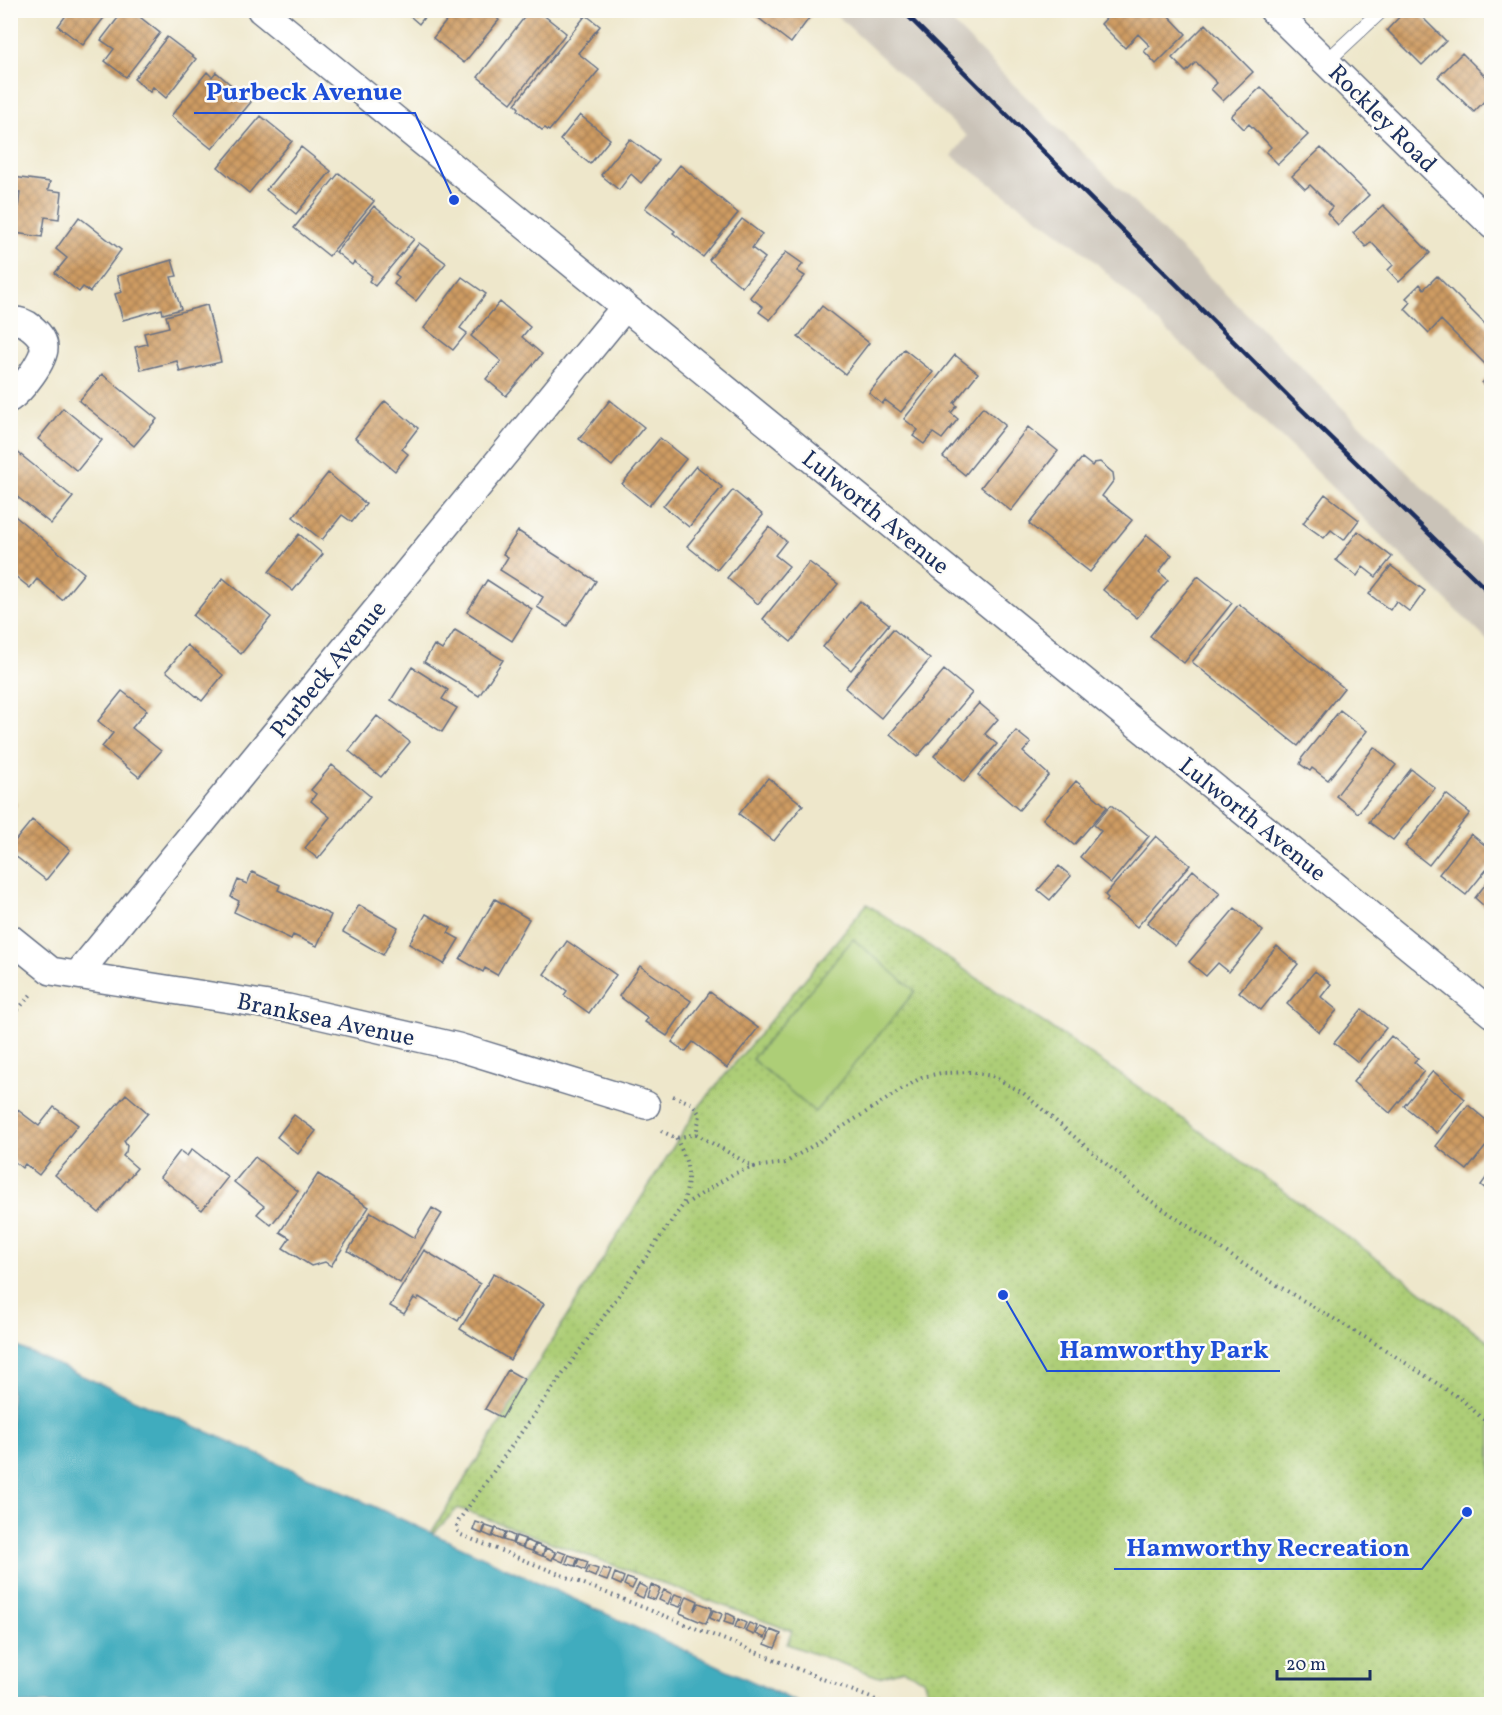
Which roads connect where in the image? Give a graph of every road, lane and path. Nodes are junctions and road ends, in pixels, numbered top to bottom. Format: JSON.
{"nodes":[{"id":1,"x":261,"y":10,"type":"edge"},
{"id":2,"x":1274,"y":10,"type":"edge"},
{"id":3,"x":1383,"y":10,"type":"edge"},
{"id":4,"x":1326,"y":63,"type":"junction"},
{"id":5,"x":1491,"y":225,"type":"edge"},
{"id":6,"x":625,"y":307,"type":"junction"},
{"id":7,"x":10,"y":321,"type":"edge"},
{"id":8,"x":10,"y":398,"type":"edge"},
{"id":9,"x":10,"y":938,"type":"edge"},
{"id":10,"x":77,"y":975,"type":"junction"},
{"id":11,"x":1491,"y":1014,"type":"edge"},
{"id":12,"x":646,"y":1106,"type":"joint"},
{"id":13,"x":696,"y":1134,"type":"junction"},
{"id":14,"x":754,"y":1167,"type":"junction"},
{"id":15,"x":683,"y":1205,"type":"junction"},
{"id":16,"x":1491,"y":1427,"type":"edge"},
{"id":17,"x":886,"y":1704,"type":"edge"}],
"edges":[{"from":1,"to":6,"type":"street","name":"Lulworth Avenue"},
{"from":2,"to":4,"type":"street","name":"Rockley Road"},
{"from":3,"to":4,"type":"lane"},
{"from":4,"to":5,"type":"street","name":"Rockley Road"},
{"from":6,"to":10,"type":"street","name":"Purbeck Avenue"},
{"from":6,"to":11,"type":"street","name":"Lulworth Avenue"},
{"from":7,"to":8,"type":"street"},
{"from":9,"to":10,"type":"street","name":"Branksea Avenue"},
{"from":10,"to":12,"type":"street","name":"Branksea Avenue"},
{"from":12,"to":13,"type":"path"},
{"from":13,"to":14,"type":"path"},
{"from":13,"to":15,"type":"path"},
{"from":14,"to":15,"type":"path"},
{"from":14,"to":16,"type":"path"},
{"from":15,"to":17,"type":"path"}]}
